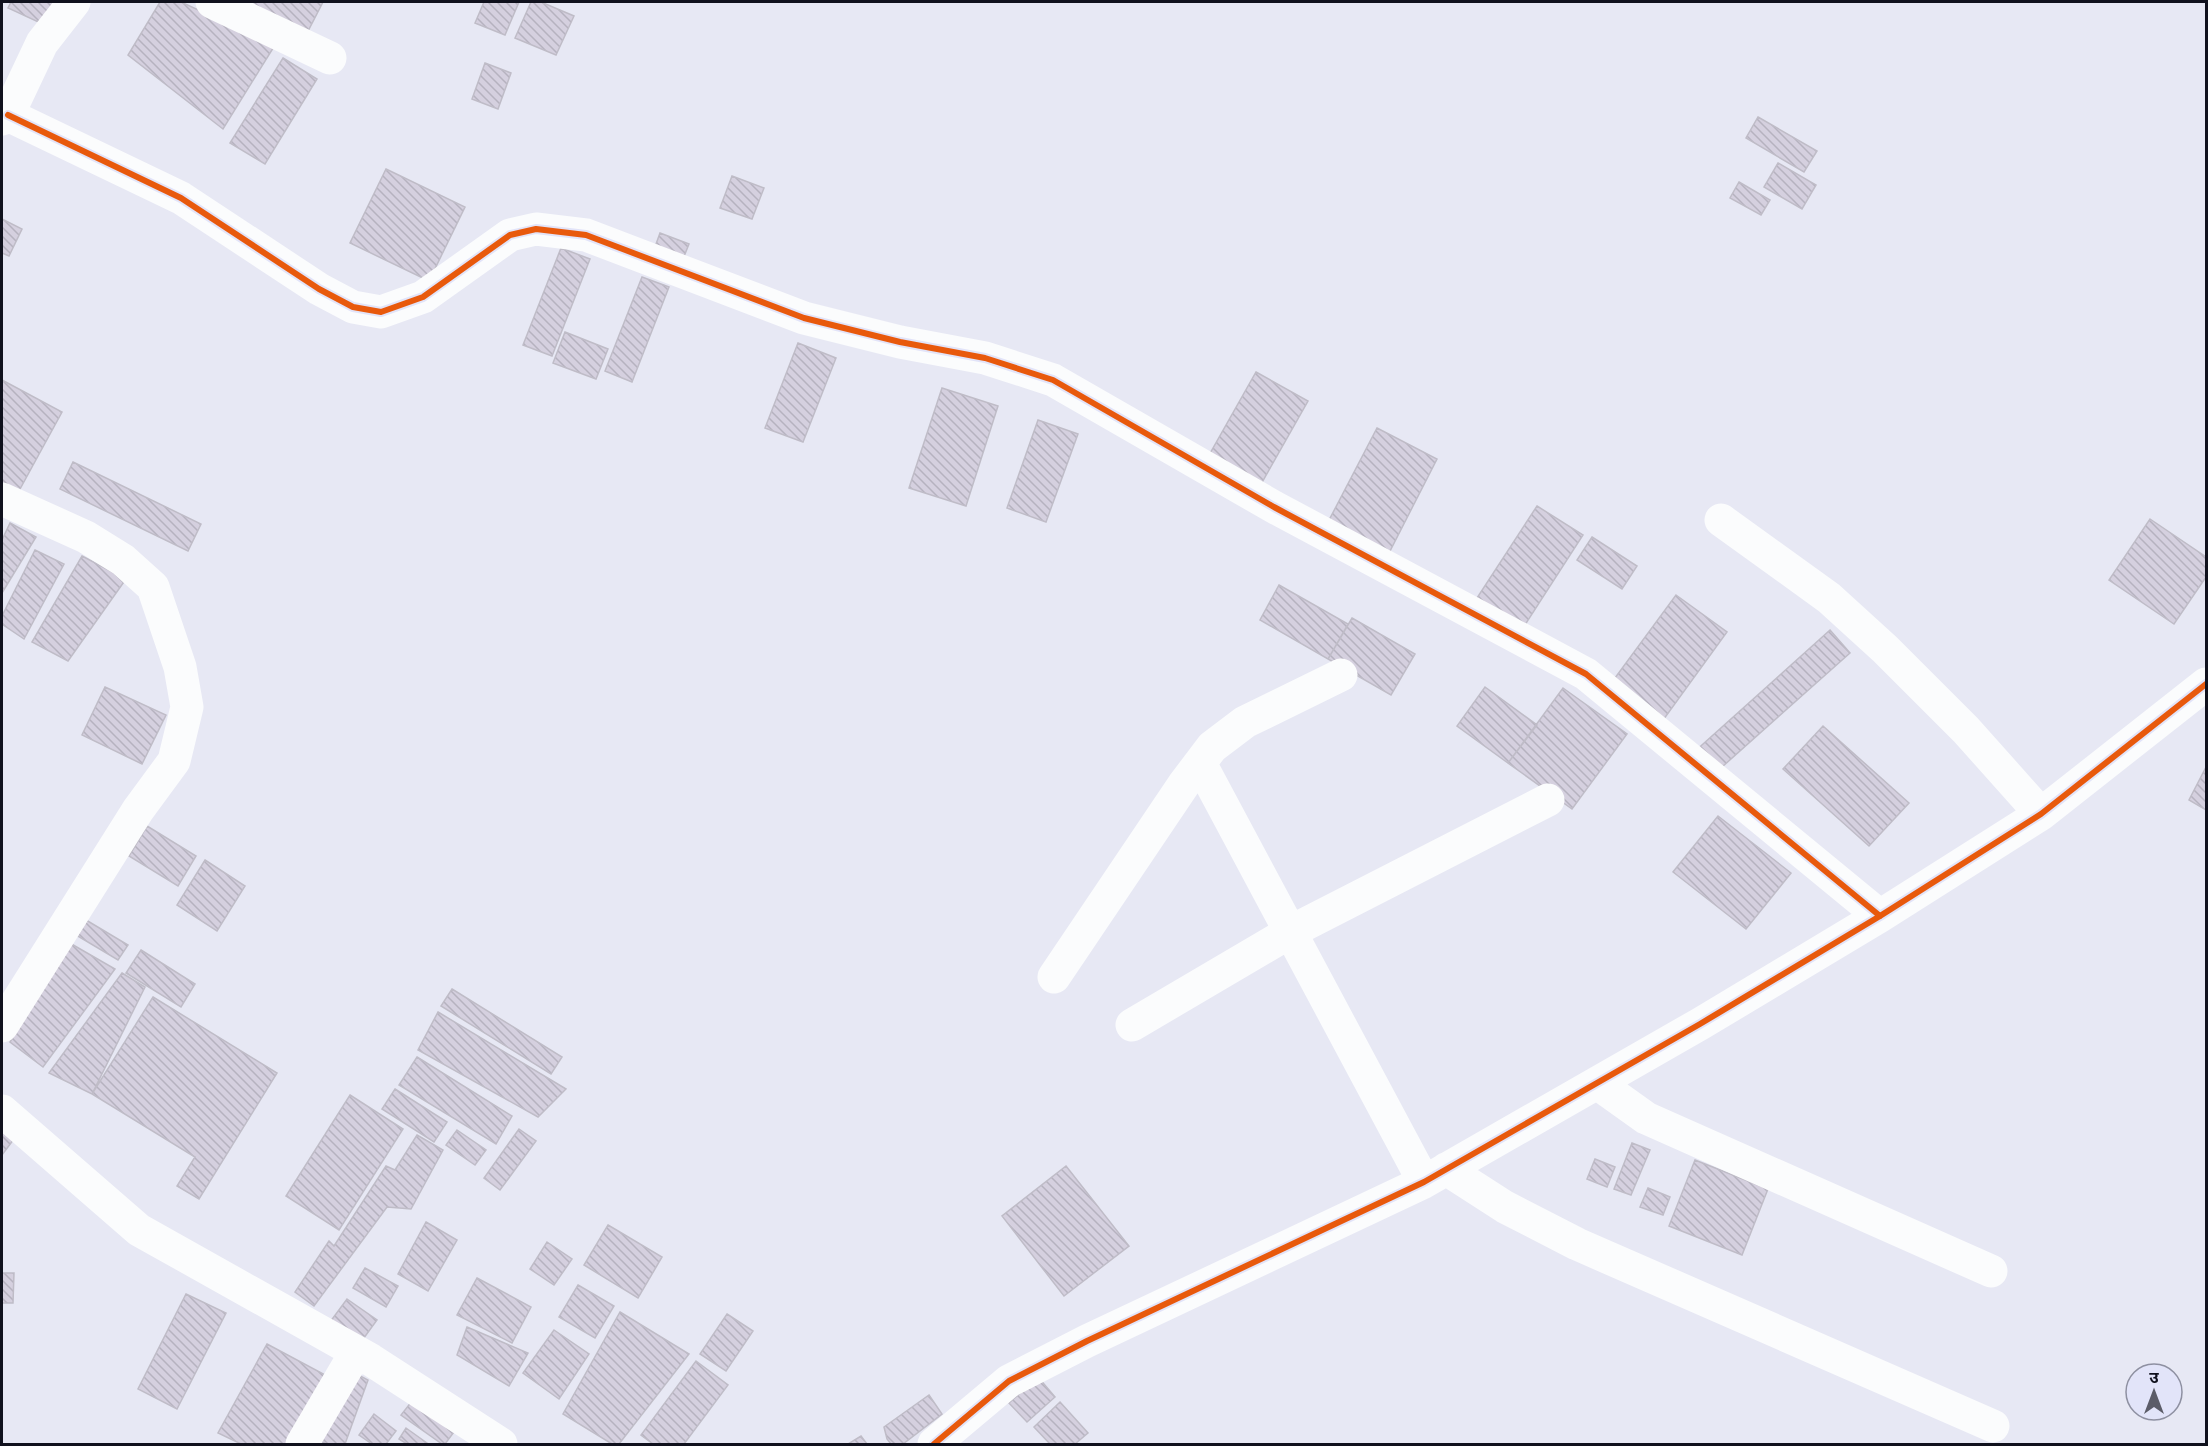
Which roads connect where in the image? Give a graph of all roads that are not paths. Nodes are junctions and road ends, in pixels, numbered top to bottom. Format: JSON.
{"nodes":[{"id":1,"x":74,"y":2,"type":"edge"},
{"id":2,"x":212,"y":2,"type":"edge"},
{"id":3,"x":330,"y":58,"type":"dead end"},
{"id":4,"x":5,"y":117,"type":"edge"},
{"id":5,"x":2,"y":499,"type":"edge"},
{"id":6,"x":1721,"y":520,"type":"dead end"},
{"id":7,"x":1341,"y":675,"type":"dead end"},
{"id":8,"x":2206,"y":684,"type":"edge"},
{"id":9,"x":1200,"y":764,"type":"junction"},
{"id":10,"x":1548,"y":800,"type":"dead end"},
{"id":11,"x":2042,"y":814,"type":"junction"},
{"id":12,"x":1880,"y":916,"type":"junction"},
{"id":13,"x":1290,"y":932,"type":"junction"},
{"id":14,"x":1054,"y":977,"type":"dead end"},
{"id":15,"x":1132,"y":1025,"type":"dead end"},
{"id":16,"x":2,"y":1026,"type":"edge"},
{"id":17,"x":1597,"y":1083,"type":"junction"},
{"id":18,"x":2,"y":1111,"type":"edge"},
{"id":19,"x":1435,"y":1175,"type":"junction"},
{"id":20,"x":1991,"y":1271,"type":"dead end"},
{"id":21,"x":356,"y":1352,"type":"junction"},
{"id":22,"x":1993,"y":1426,"type":"dead end"},
{"id":23,"x":302,"y":1444,"type":"edge"},
{"id":24,"x":501,"y":1444,"type":"edge"},
{"id":25,"x":934,"y":1444,"type":"edge"}],
"edges":[{"from":1,"to":4,"type":"street"},
{"from":2,"to":3,"type":"street"},
{"from":4,"to":12,"type":"street"},
{"from":5,"to":16,"type":"street"},
{"from":6,"to":11,"type":"street"},
{"from":7,"to":9,"type":"street"},
{"from":8,"to":11,"type":"street"},
{"from":9,"to":13,"type":"street"},
{"from":9,"to":14,"type":"street"},
{"from":10,"to":13,"type":"street"},
{"from":11,"to":12,"type":"street"},
{"from":12,"to":17,"type":"street"},
{"from":13,"to":15,"type":"street"},
{"from":13,"to":19,"type":"street"},
{"from":17,"to":19,"type":"street"},
{"from":17,"to":20,"type":"street"},
{"from":18,"to":21,"type":"street"},
{"from":19,"to":22,"type":"street"},
{"from":19,"to":25,"type":"street"},
{"from":21,"to":23,"type":"street"},
{"from":21,"to":24,"type":"street"}]}
